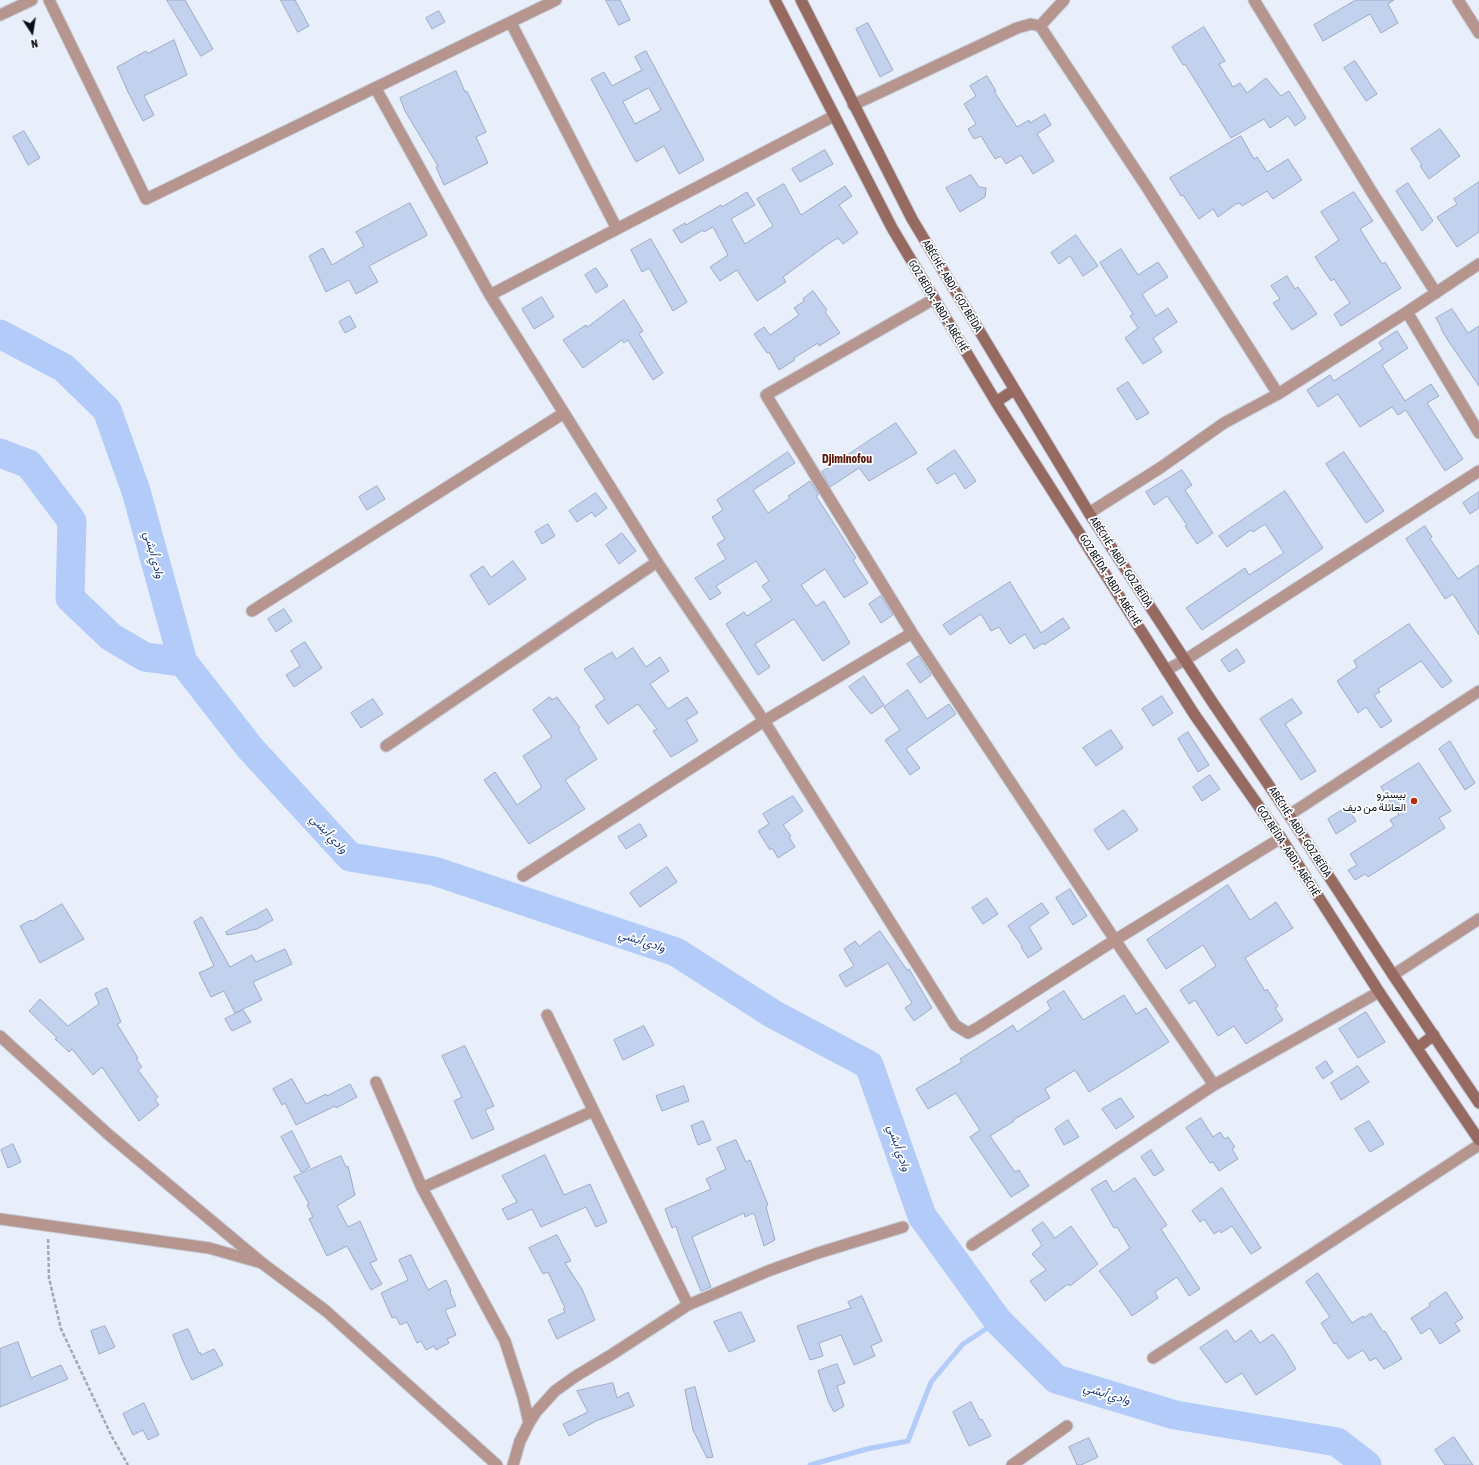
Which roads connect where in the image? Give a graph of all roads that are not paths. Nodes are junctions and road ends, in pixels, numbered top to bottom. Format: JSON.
{"nodes":[{"id":1,"x":32,"y":0,"type":"edge"},
{"id":2,"x":49,"y":0,"type":"edge"},
{"id":3,"x":556,"y":0,"type":"edge"},
{"id":4,"x":775,"y":0,"type":"edge"},
{"id":5,"x":801,"y":0,"type":"edge"},
{"id":6,"x":1064,"y":0,"type":"edge"},
{"id":7,"x":1254,"y":0,"type":"edge"},
{"id":8,"x":1458,"y":0,"type":"edge"},
{"id":9,"x":0,"y":15,"type":"edge"},
{"id":10,"x":511,"y":22,"type":"junction"},
{"id":11,"x":1040,"y":26,"type":"junction"},
{"id":12,"x":1479,"y":33,"type":"edge"},
{"id":13,"x":376,"y":89,"type":"junction"},
{"id":14,"x":853,"y":105,"type":"junction"},
{"id":15,"x":834,"y":116,"type":"junction"},
{"id":16,"x":617,"y":229,"type":"junction"},
{"id":17,"x":1479,"y":264,"type":"edge"},
{"id":18,"x":1436,"y":293,"type":"junction"},
{"id":19,"x":490,"y":295,"type":"junction"},
{"id":20,"x":934,"y":299,"type":"junction"},
{"id":21,"x":1407,"y":312,"type":"junction"},
{"id":22,"x":1014,"y":390,"type":"junction"},
{"id":23,"x":1278,"y":394,"type":"junction"},
{"id":24,"x":996,"y":402,"type":"junction"},
{"id":25,"x":564,"y":413,"type":"junction"},
{"id":26,"x":1479,"y":433,"type":"edge"},
{"id":27,"x":1479,"y":470,"type":"edge"},
{"id":28,"x":1089,"y":513,"type":"junction"},
{"id":29,"x":657,"y":562,"type":"junction"},
{"id":30,"x":252,"y":611,"type":"dead end"},
{"id":31,"x":912,"y":633,"type":"junction"},
{"id":32,"x":1185,"y":660,"type":"junction"},
{"id":33,"x":1166,"y":670,"type":"junction"},
{"id":34,"x":1479,"y":691,"type":"edge"},
{"id":35,"x":764,"y":721,"type":"junction"},
{"id":36,"x":386,"y":746,"type":"dead end"},
{"id":37,"x":1289,"y":815,"type":"junction"},
{"id":38,"x":1281,"y":838,"type":"junction"},
{"id":39,"x":523,"y":876,"type":"dead end"},
{"id":40,"x":1479,"y":919,"type":"edge"},
{"id":41,"x":1116,"y":940,"type":"junction"},
{"id":42,"x":1393,"y":975,"type":"junction"},
{"id":43,"x":1379,"y":992,"type":"junction"},
{"id":44,"x":547,"y":1015,"type":"dead end"},
{"id":45,"x":1434,"y":1035,"type":"junction"},
{"id":46,"x":0,"y":1036,"type":"edge"},
{"id":47,"x":1417,"y":1048,"type":"junction"},
{"id":48,"x":376,"y":1082,"type":"dead end"},
{"id":49,"x":1214,"y":1085,"type":"junction"},
{"id":50,"x":1479,"y":1103,"type":"edge"},
{"id":51,"x":593,"y":1111,"type":"junction"},
{"id":52,"x":1479,"y":1140,"type":"edge"},
{"id":53,"x":1479,"y":1145,"type":"edge"},
{"id":54,"x":422,"y":1188,"type":"junction"},
{"id":55,"x":0,"y":1219,"type":"edge"},
{"id":56,"x":903,"y":1227,"type":"dead end"},
{"id":57,"x":972,"y":1245,"type":"dead end"},
{"id":58,"x":262,"y":1263,"type":"junction"},
{"id":59,"x":688,"y":1305,"type":"junction"},
{"id":60,"x":1153,"y":1358,"type":"dead end"},
{"id":61,"x":529,"y":1423,"type":"junction"},
{"id":62,"x":1067,"y":1426,"type":"dead end"},
{"id":63,"x":498,"y":1465,"type":"edge"},
{"id":64,"x":513,"y":1465,"type":"edge"},
{"id":65,"x":1012,"y":1465,"type":"edge"}],
"edges":[{"from":1,"to":9,"type":"street"},
{"from":2,"to":13,"type":"street"},
{"from":3,"to":10,"type":"street"},
{"from":4,"to":15,"type":"main road","name":"GOZ BEÏDA - ABDI - ABÉCHÉ"},
{"from":5,"to":14,"type":"main road","name":"ABÉCHÉ - ABDI - GOZ BEÏDA"},
{"from":6,"to":11,"type":"street"},
{"from":7,"to":18,"type":"street"},
{"from":8,"to":12,"type":"street"},
{"from":10,"to":13,"type":"street"},
{"from":10,"to":16,"type":"street"},
{"from":11,"to":14,"type":"street"},
{"from":11,"to":23,"type":"street"},
{"from":13,"to":19,"type":"street"},
{"from":14,"to":22,"type":"main road","name":"ABÉCHÉ - ABDI - GOZ BEÏDA"},
{"from":15,"to":16,"type":"street"},
{"from":15,"to":20,"type":"main road","name":"GOZ BEÏDA - ABDI - ABÉCHÉ"},
{"from":16,"to":19,"type":"street"},
{"from":17,"to":18,"type":"street"},
{"from":18,"to":21,"type":"street"},
{"from":19,"to":25,"type":"street"},
{"from":20,"to":24,"type":"main road","name":"GOZ BEÏDA - ABDI - ABÉCHÉ"},
{"from":20,"to":31,"type":"street"},
{"from":21,"to":23,"type":"street"},
{"from":21,"to":26,"type":"street"},
{"from":22,"to":24,"type":"main road"},
{"from":22,"to":28,"type":"main road","name":"ABÉCHÉ - ABDI - GOZ BEÏDA"},
{"from":23,"to":28,"type":"street"},
{"from":24,"to":33,"type":"main road","name":"GOZ BEÏDA - ABDI - ABÉCHÉ"},
{"from":25,"to":29,"type":"street"},
{"from":25,"to":30,"type":"street"},
{"from":27,"to":32,"type":"street"},
{"from":28,"to":32,"type":"main road","name":"ABÉCHÉ - ABDI - GOZ BEÏDA"},
{"from":29,"to":35,"type":"street"},
{"from":29,"to":36,"type":"street"},
{"from":31,"to":35,"type":"street"},
{"from":31,"to":41,"type":"street"},
{"from":32,"to":33,"type":"street"},
{"from":32,"to":37,"type":"main road","name":"ABÉCHÉ - ABDI - GOZ BEÏDA"},
{"from":33,"to":38,"type":"main road","name":"GOZ BEÏDA - ABDI - ABÉCHÉ"},
{"from":34,"to":37,"type":"street"},
{"from":35,"to":39,"type":"street"},
{"from":35,"to":41,"type":"street"},
{"from":37,"to":42,"type":"main road","name":"ABÉCHÉ - ABDI - GOZ BEÏDA"},
{"from":38,"to":41,"type":"street"},
{"from":38,"to":43,"type":"main road","name":"GOZ BEÏDA - ABDI - ABÉCHÉ"},
{"from":40,"to":42,"type":"street"},
{"from":41,"to":49,"type":"street"},
{"from":42,"to":45,"type":"main road","name":"ABÉCHÉ - ABDI - GOZ BEÏDA"},
{"from":43,"to":47,"type":"main road","name":"GOZ BEÏDA - ABDI - ABÉCHÉ"},
{"from":43,"to":49,"type":"street"},
{"from":44,"to":51,"type":"street"},
{"from":45,"to":47,"type":"main road"},
{"from":45,"to":50,"type":"main road","name":"ABÉCHÉ - ABDI - GOZ BEÏDA"},
{"from":46,"to":58,"type":"street"},
{"from":47,"to":52,"type":"main road","name":"GOZ BEÏDA - ABDI - ABÉCHÉ"},
{"from":48,"to":54,"type":"street"},
{"from":49,"to":57,"type":"street"},
{"from":51,"to":54,"type":"street"},
{"from":51,"to":59,"type":"street"},
{"from":53,"to":60,"type":"street"},
{"from":54,"to":61,"type":"street"},
{"from":55,"to":58,"type":"street"},
{"from":56,"to":59,"type":"street"},
{"from":58,"to":63,"type":"street"},
{"from":59,"to":61,"type":"street"},
{"from":61,"to":64,"type":"street"},
{"from":62,"to":65,"type":"street"}]}
